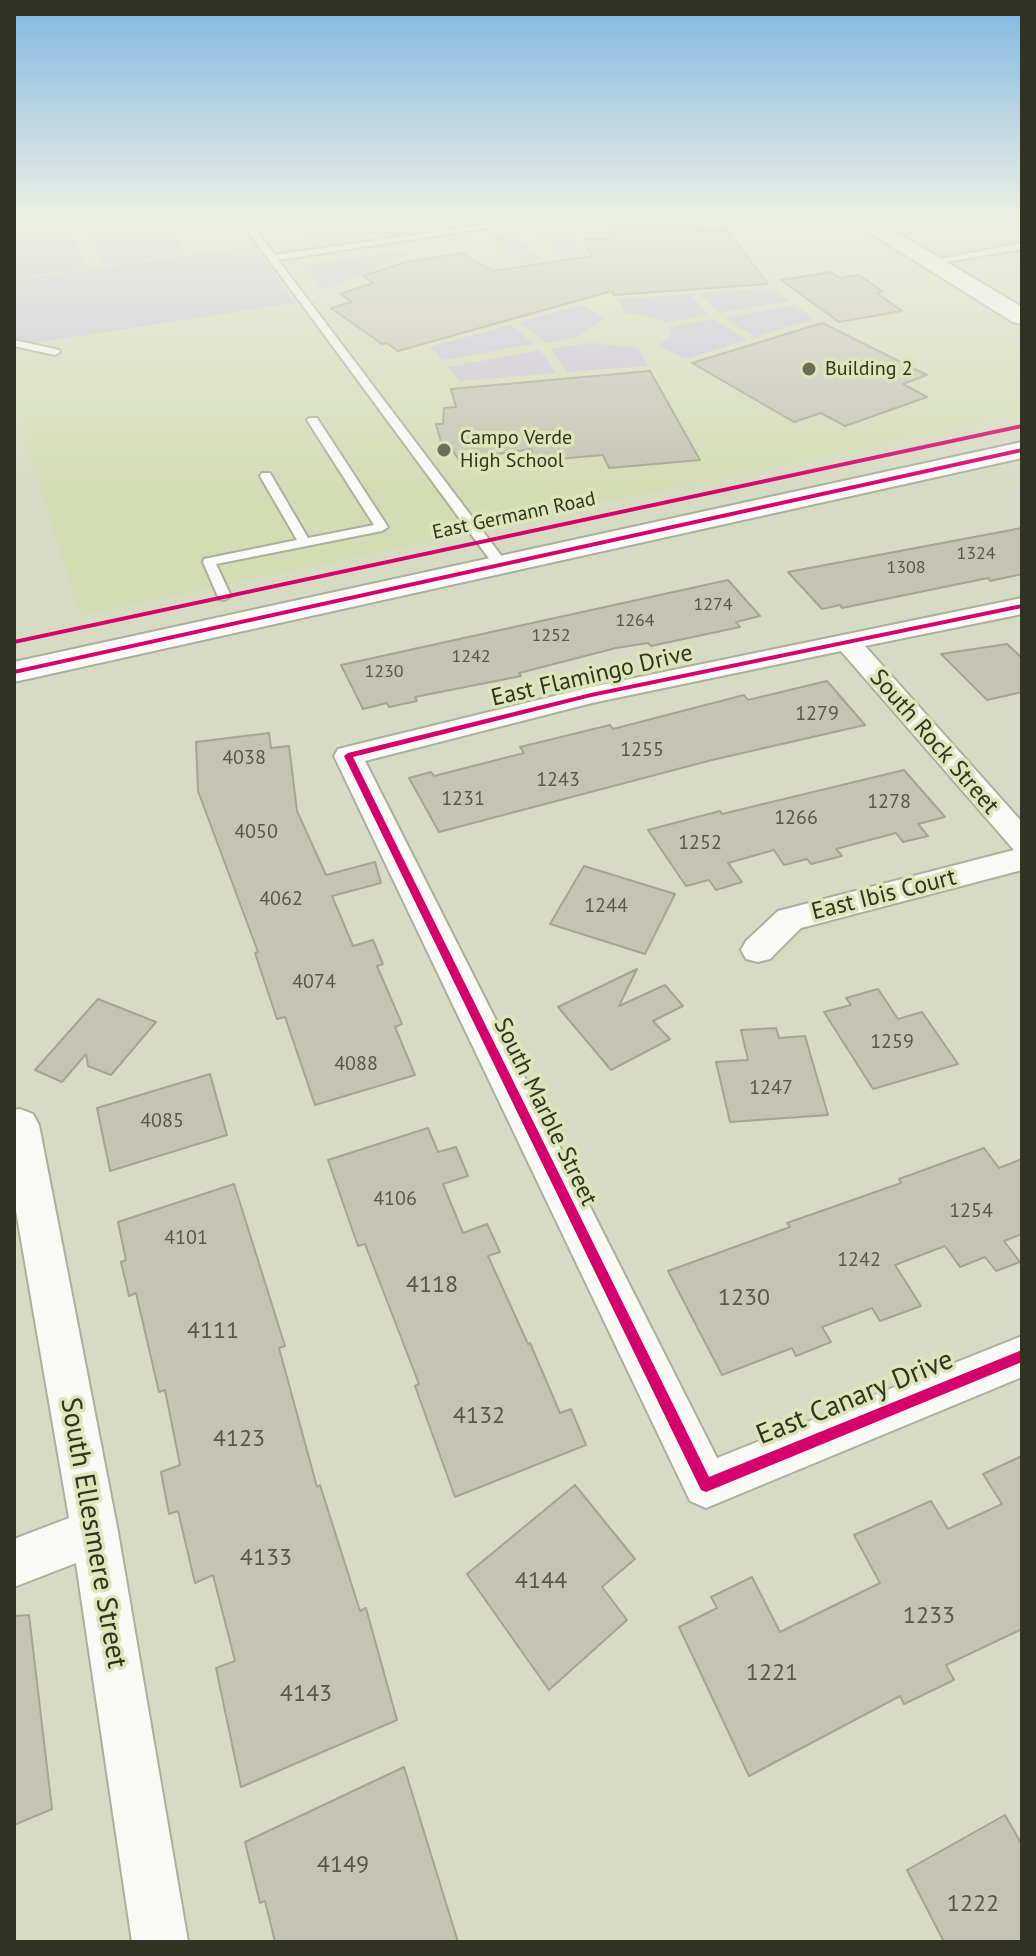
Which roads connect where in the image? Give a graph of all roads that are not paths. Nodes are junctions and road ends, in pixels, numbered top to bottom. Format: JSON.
{"nodes":[{"id":1,"x":313,"y":310,"type":"edge"},
{"id":2,"x":14,"y":343,"type":"edge"},
{"id":3,"x":55,"y":352,"type":"dead end"},
{"id":4,"x":313,"y":420,"type":"dead end"},
{"id":5,"x":1022,"y":426,"type":"edge"},
{"id":6,"x":1022,"y":450,"type":"edge"},
{"id":7,"x":266,"y":476,"type":"dead end"},
{"id":8,"x":305,"y":543,"type":"junction"},
{"id":9,"x":492,"y":553,"type":"junction"},
{"id":10,"x":224,"y":596,"type":"junction"},
{"id":11,"x":1022,"y":606,"type":"edge"},
{"id":12,"x":846,"y":641,"type":"junction"},
{"id":13,"x":14,"y":642,"type":"edge"},
{"id":14,"x":14,"y":672,"type":"edge"},
{"id":15,"x":348,"y":756,"type":"joint"},
{"id":16,"x":1022,"y":842,"type":"edge"},
{"id":17,"x":1022,"y":859,"type":"edge"},
{"id":18,"x":758,"y":950,"type":"dead end"},
{"id":19,"x":17,"y":1125,"type":"edge"},
{"id":20,"x":1022,"y":1356,"type":"edge"},
{"id":21,"x":706,"y":1485,"type":"joint"},
{"id":22,"x":95,"y":1532,"type":"junction"},
{"id":23,"x":14,"y":1563,"type":"edge"},
{"id":24,"x":160,"y":1942,"type":"edge"}],
"edges":[{"from":1,"to":9,"type":"lane"},
{"from":2,"to":3,"type":"lane"},
{"from":4,"to":8,"type":"lane"},
{"from":5,"to":9,"type":"main road","name":"East Germann Road"},
{"from":6,"to":9,"type":"main road","name":"East Germann Road"},
{"from":7,"to":8,"type":"lane"},
{"from":8,"to":10,"type":"lane"},
{"from":9,"to":10,"type":"main road","name":"East Germann Road"},
{"from":9,"to":14,"type":"main road","name":"East Germann Road"},
{"from":10,"to":13,"type":"main road","name":"East Germann Road"},
{"from":11,"to":12,"type":"street","name":"East Flamingo Drive"},
{"from":12,"to":15,"type":"street","name":"East Flamingo Drive"},
{"from":12,"to":16,"type":"street","name":"South Rock Street"},
{"from":15,"to":21,"type":"street","name":"South Marble Street"},
{"from":17,"to":18,"type":"street","name":"East Ibis Court"},
{"from":19,"to":22,"type":"street","name":"South Ellesmere Street"},
{"from":20,"to":21,"type":"street","name":"East Canary Drive"},
{"from":22,"to":23,"type":"street"},
{"from":22,"to":24,"type":"street","name":"South Ellesmere Street"}]}
